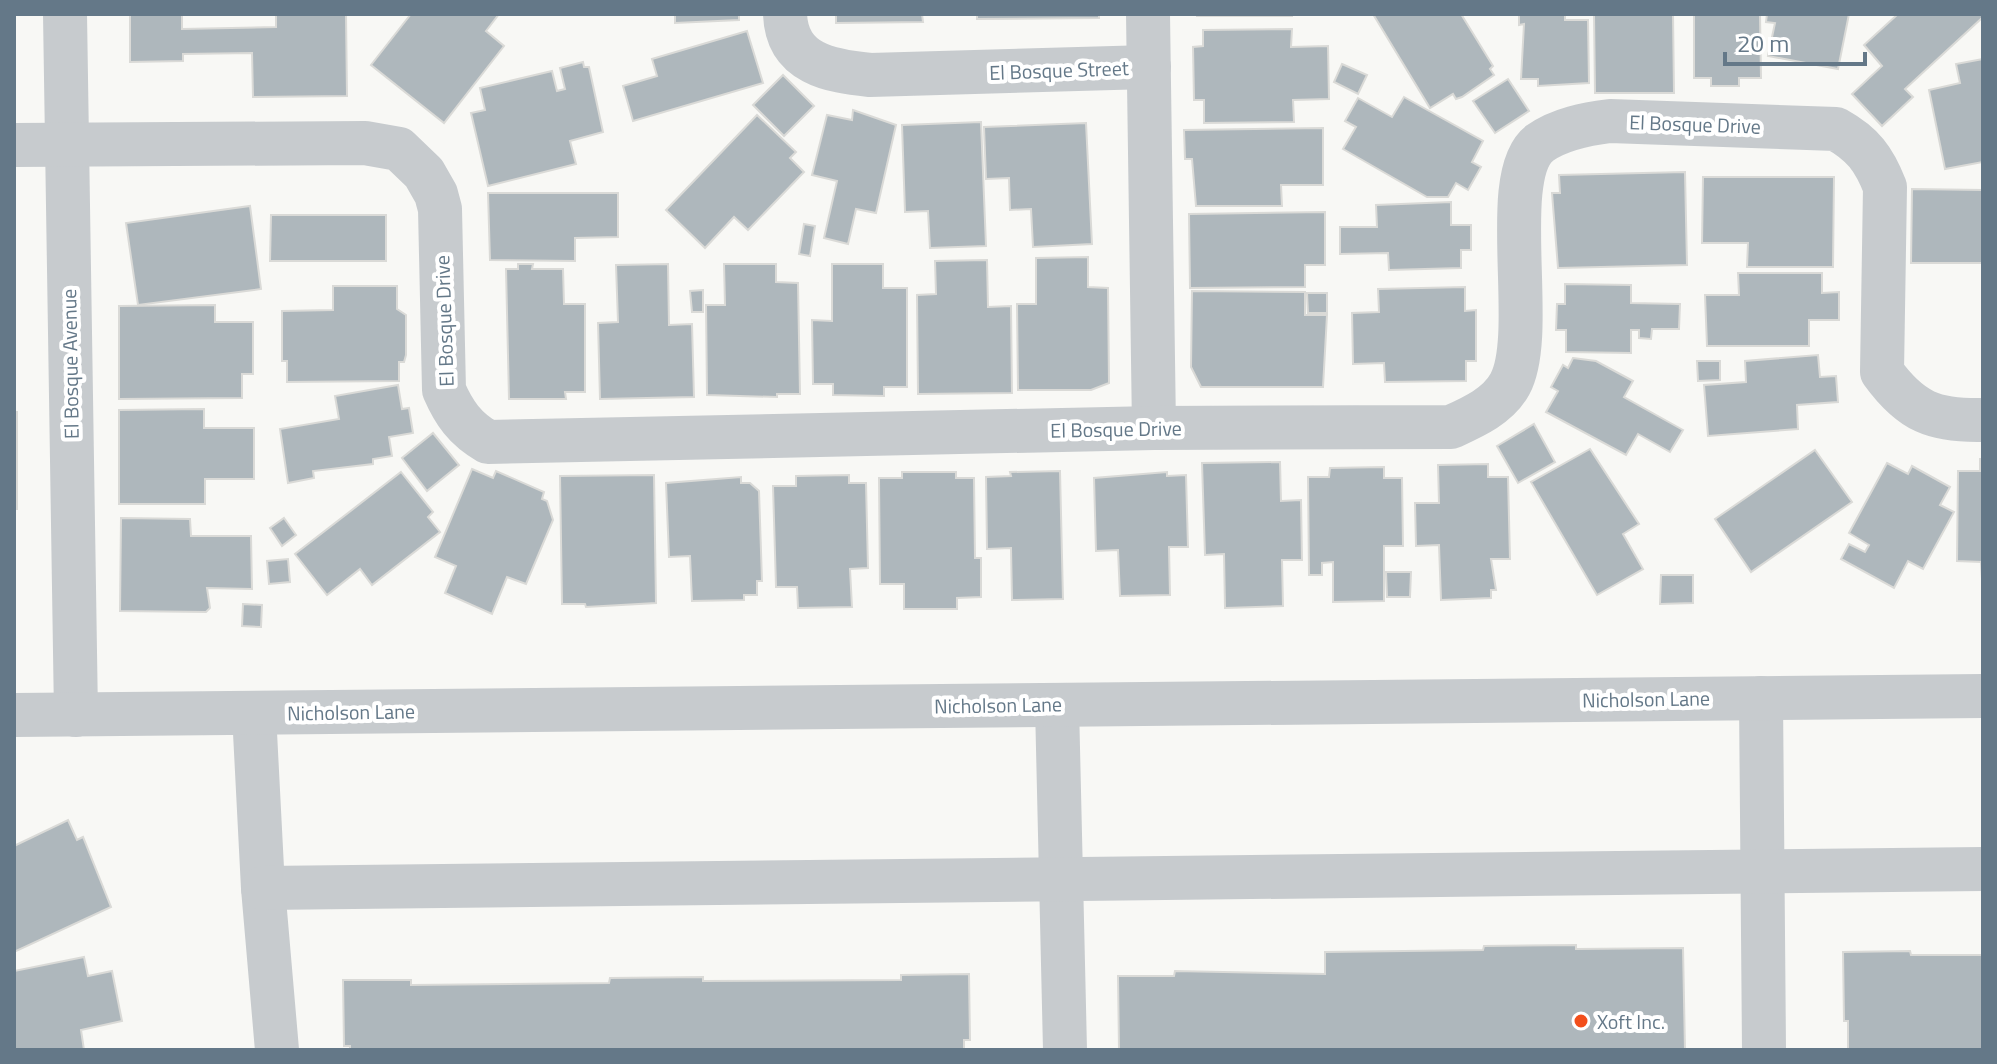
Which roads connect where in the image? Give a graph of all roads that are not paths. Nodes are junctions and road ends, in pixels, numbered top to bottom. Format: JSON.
{"nodes":[{"id":1,"x":65,"y":14,"type":"edge"},
{"id":2,"x":785,"y":14,"type":"edge"},
{"id":3,"x":1148,"y":14,"type":"edge"},
{"id":4,"x":1149,"y":67,"type":"junction"},
{"id":5,"x":65,"y":144,"type":"junction"},
{"id":6,"x":14,"y":145,"type":"edge"},
{"id":7,"x":1983,"y":420,"type":"edge"},
{"id":8,"x":1154,"y":428,"type":"junction"},
{"id":9,"x":1983,"y":696,"type":"edge"},
{"id":10,"x":1761,"y":698,"type":"junction"},
{"id":11,"x":1057,"y":705,"type":"junction"},
{"id":12,"x":254,"y":713,"type":"junction"},
{"id":13,"x":14,"y":715,"type":"edge"},
{"id":14,"x":76,"y":715,"type":"junction"},
{"id":15,"x":1983,"y":869,"type":"edge"},
{"id":16,"x":1763,"y":871,"type":"junction"},
{"id":17,"x":1060,"y":879,"type":"junction"},
{"id":18,"x":263,"y":888,"type":"junction"},
{"id":19,"x":277,"y":1050,"type":"edge"},
{"id":20,"x":1065,"y":1050,"type":"edge"},
{"id":21,"x":1764,"y":1050,"type":"edge"}],
"edges":[{"from":1,"to":5,"type":"street","name":"El Bosque Avenue"},
{"from":2,"to":4,"type":"street","name":"El Bosque Street"},
{"from":3,"to":4,"type":"street"},
{"from":4,"to":8,"type":"street","name":"El Bosque Street"},
{"from":5,"to":6,"type":"street","name":"El Bosque Drive"},
{"from":5,"to":8,"type":"street","name":"El Bosque Drive"},
{"from":5,"to":14,"type":"street","name":"El Bosque Avenue"},
{"from":7,"to":8,"type":"street","name":"El Bosque Drive"},
{"from":9,"to":10,"type":"street","name":"Nicholson Lane"},
{"from":10,"to":11,"type":"street","name":"Nicholson Lane"},
{"from":10,"to":16,"type":"street"},
{"from":11,"to":12,"type":"street","name":"Nicholson Lane"},
{"from":11,"to":17,"type":"street"},
{"from":12,"to":14,"type":"street","name":"Nicholson Lane"},
{"from":12,"to":18,"type":"street"},
{"from":13,"to":14,"type":"street","name":"Nicholson Lane"},
{"from":15,"to":16,"type":"street"},
{"from":16,"to":17,"type":"street"},
{"from":16,"to":21,"type":"street"},
{"from":17,"to":18,"type":"street"},
{"from":17,"to":20,"type":"street"},
{"from":18,"to":19,"type":"street"}]}
